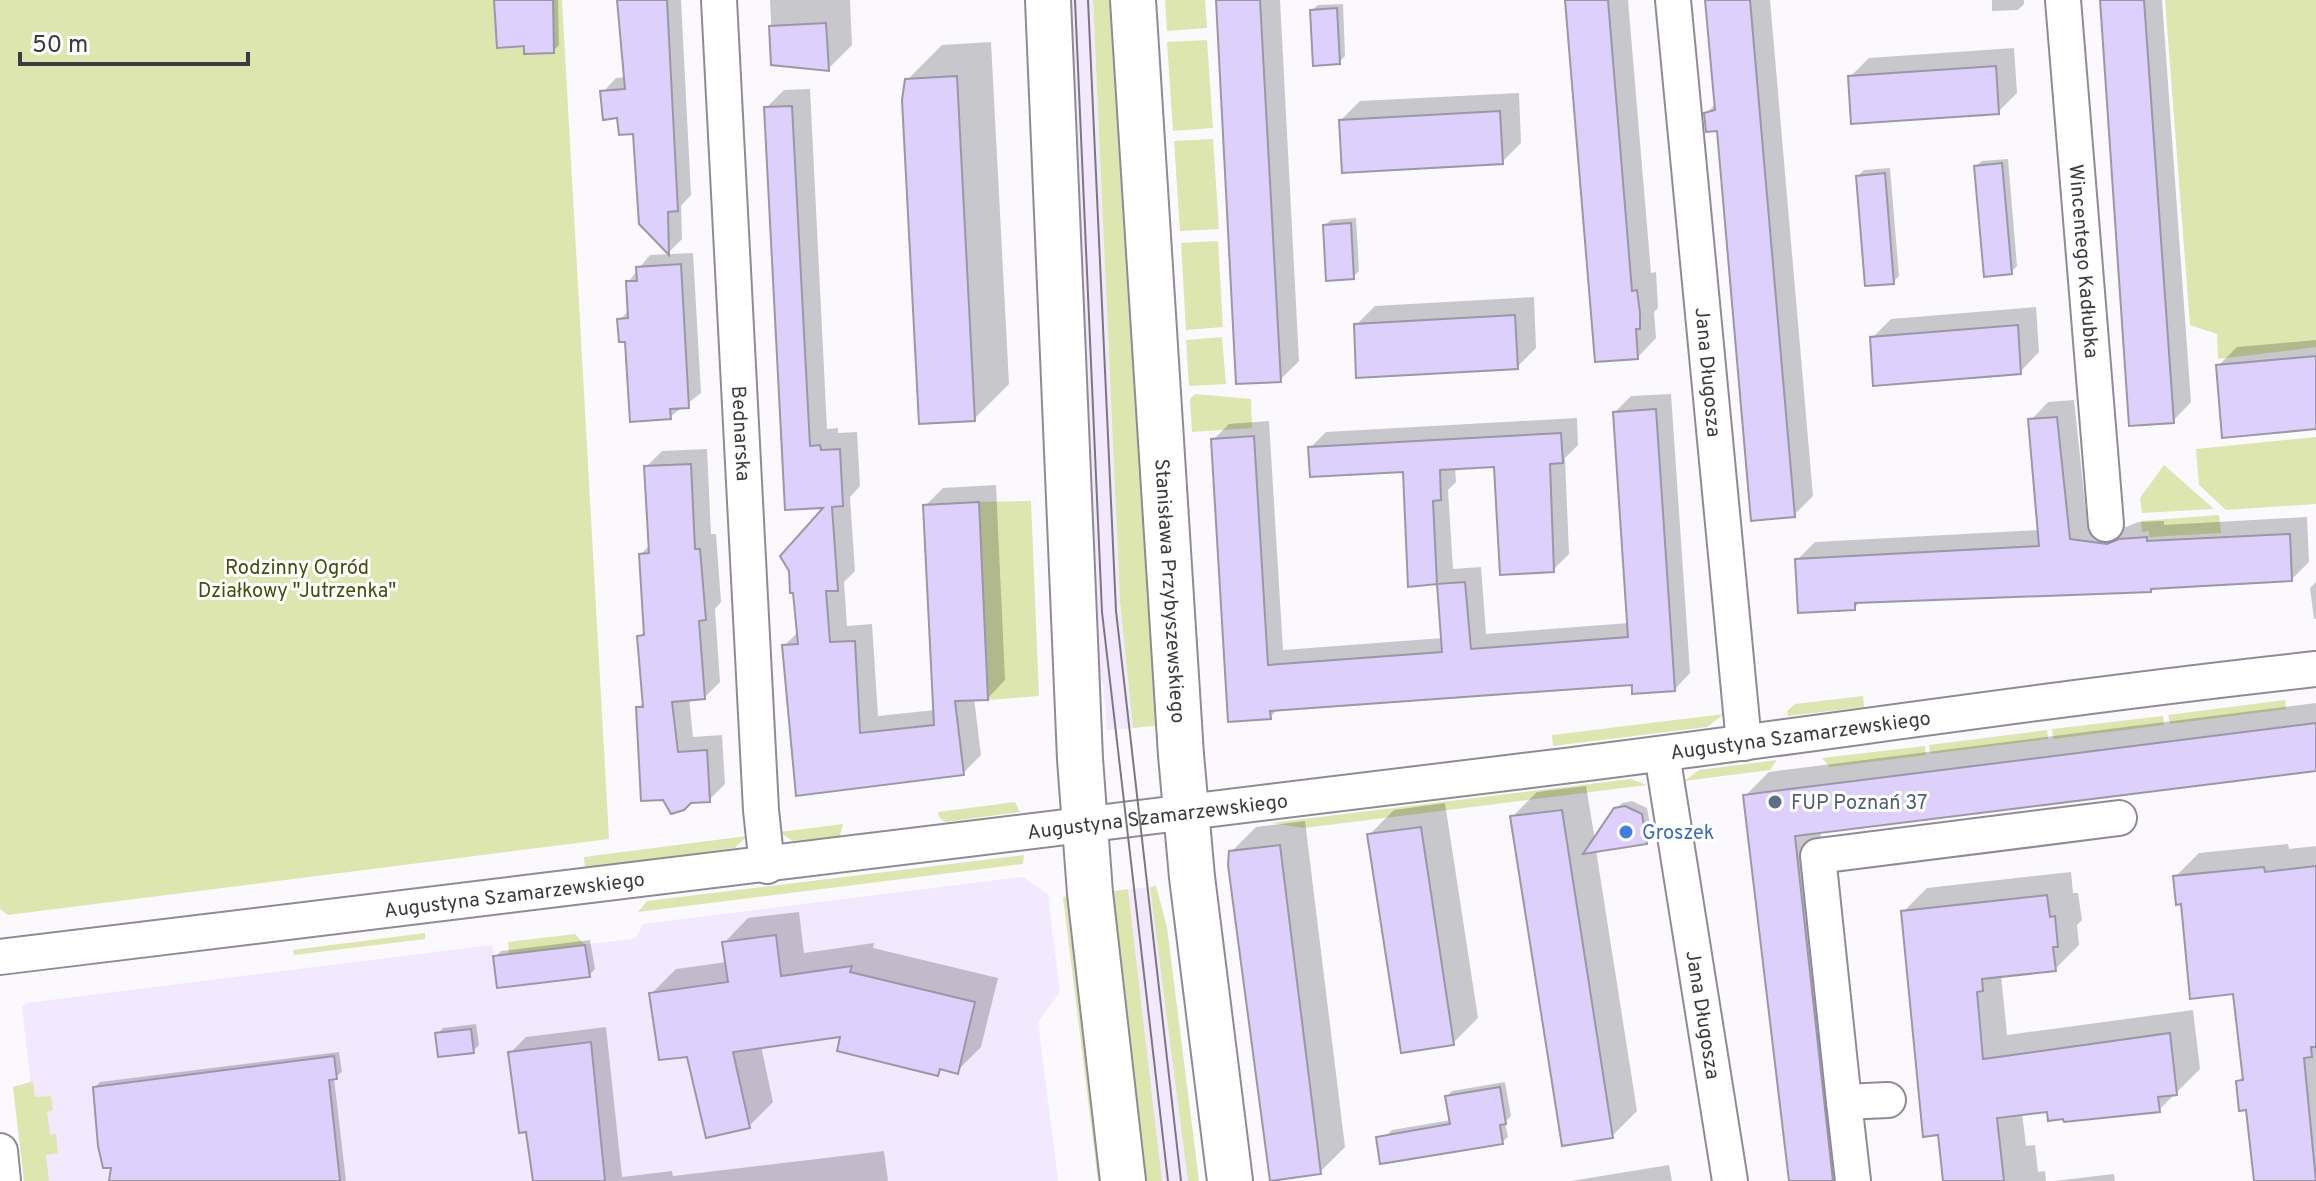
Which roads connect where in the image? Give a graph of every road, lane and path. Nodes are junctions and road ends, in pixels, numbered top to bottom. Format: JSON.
{"nodes":[{"id":1,"x":719,"y":0,"type":"edge"},
{"id":2,"x":1048,"y":0,"type":"edge"},
{"id":3,"x":1133,"y":0,"type":"edge"},
{"id":4,"x":1673,"y":0,"type":"edge"},
{"id":5,"x":2063,"y":0,"type":"edge"},
{"id":6,"x":2106,"y":524,"type":"dead end"},
{"id":7,"x":2316,"y":669,"type":"edge"},
{"id":8,"x":1744,"y":743,"type":"junction"},
{"id":9,"x":1662,"y":754,"type":"junction"},
{"id":10,"x":1187,"y":812,"type":"junction"},
{"id":11,"x":2119,"y":818,"type":"dead end"},
{"id":12,"x":1086,"y":825,"type":"junction"},
{"id":13,"x":767,"y":866,"type":"junction"},
{"id":14,"x":0,"y":957,"type":"edge"},
{"id":15,"x":1888,"y":1100,"type":"dead end"},
{"id":16,"x":1844,"y":1102,"type":"junction"},
{"id":17,"x":0,"y":1151,"type":"edge"},
{"id":18,"x":3,"y":1181,"type":"edge"},
{"id":19,"x":1123,"y":1181,"type":"edge"},
{"id":20,"x":1230,"y":1181,"type":"edge"},
{"id":21,"x":1730,"y":1181,"type":"edge"},
{"id":22,"x":1853,"y":1181,"type":"edge"}],
"edges":[{"from":1,"to":13,"type":"street","name":"Bednarska"},
{"from":2,"to":12,"type":"main road"},
{"from":3,"to":10,"type":"main road","name":"Stanisława Przybyszewskiego"},
{"from":4,"to":8,"type":"street","name":"Jana Długosza"},
{"from":5,"to":6,"type":"street","name":"Wincentego Kadłubka"},
{"from":7,"to":8,"type":"street","name":"Augustyna Szamarzewskiego"},
{"from":8,"to":9,"type":"street","name":"Augustyna Szamarzewskiego"},
{"from":9,"to":10,"type":"street","name":"Augustyna Szamarzewskiego"},
{"from":9,"to":21,"type":"street","name":"Jana Długosza"},
{"from":10,"to":12,"type":"street","name":"Augustyna Szamarzewskiego"},
{"from":10,"to":20,"type":"main road","name":"Stanisława Przybyszewskiego"},
{"from":11,"to":16,"type":"street"},
{"from":12,"to":13,"type":"street","name":"Augustyna Szamarzewskiego"},
{"from":12,"to":19,"type":"main road"},
{"from":13,"to":14,"type":"street","name":"Augustyna Szamarzewskiego"},
{"from":15,"to":16,"type":"street"},
{"from":16,"to":22,"type":"street"},
{"from":17,"to":18,"type":"street"}]}
